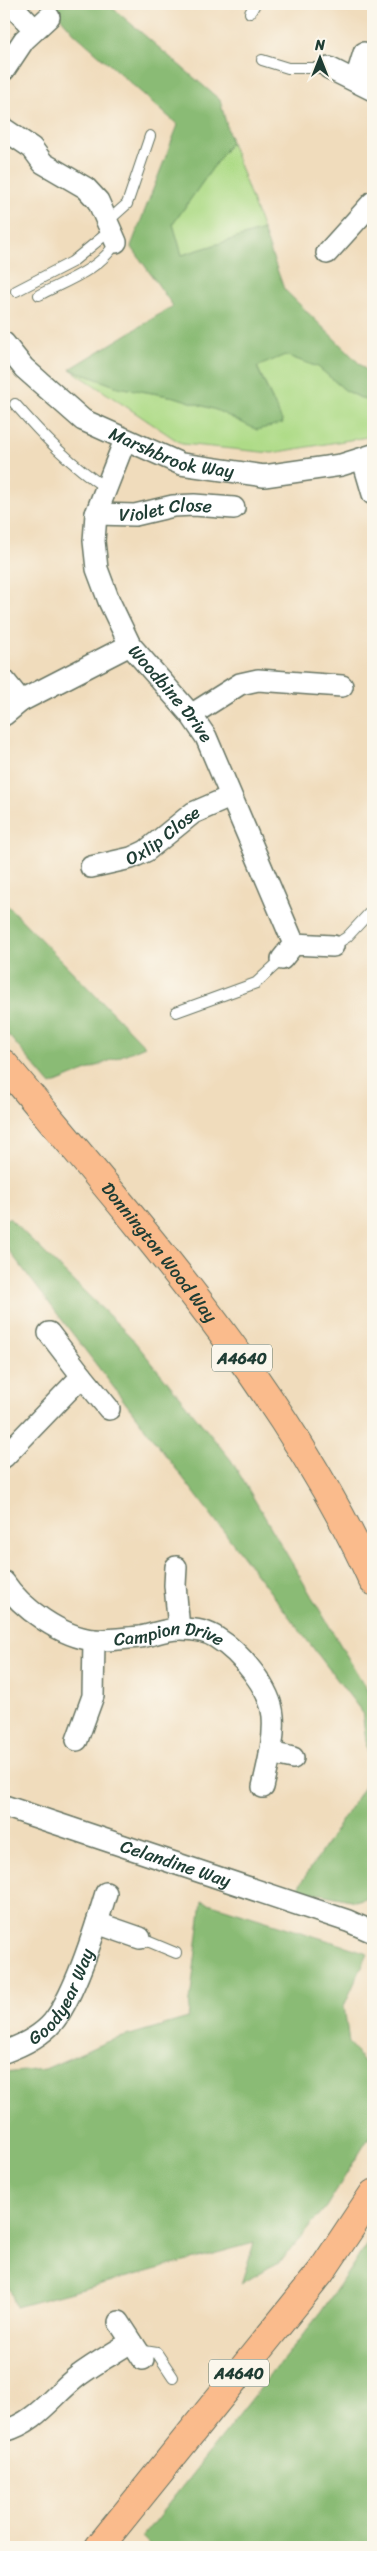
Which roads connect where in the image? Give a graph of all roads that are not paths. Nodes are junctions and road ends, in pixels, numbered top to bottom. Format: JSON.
{"nodes":[{"id":1,"x":255,"y":4,"type":"edge"},
{"id":2,"x":17,"y":8,"type":"edge"},
{"id":3,"x":250,"y":13,"type":"dead end"},
{"id":4,"x":364,"y":53,"type":"dead end"},
{"id":5,"x":262,"y":60,"type":"dead end"},
{"id":6,"x":329,"y":68,"type":"joint"},
{"id":7,"x":4,"y":70,"type":"edge"},
{"id":8,"x":364,"y":84,"type":"edge"},
{"id":9,"x":4,"y":128,"type":"edge"},
{"id":10,"x":150,"y":136,"type":"dead end"},
{"id":11,"x":373,"y":202,"type":"edge"},
{"id":12,"x":112,"y":231,"type":"junction"},
{"id":13,"x":327,"y":253,"type":"dead end"},
{"id":14,"x":16,"y":291,"type":"dead end"},
{"id":15,"x":39,"y":296,"type":"dead end"},
{"id":16,"x":4,"y":343,"type":"edge"},
{"id":17,"x":16,"y":404,"type":"dead end"},
{"id":18,"x":125,"y":440,"type":"junction"},
{"id":19,"x":368,"y":458,"type":"edge"},
{"id":20,"x":106,"y":488,"type":"junction"},
{"id":21,"x":373,"y":494,"type":"edge"},
{"id":22,"x":234,"y":508,"type":"dead end"},
{"id":23,"x":96,"y":514,"type":"junction"},
{"id":24,"x":130,"y":645,"type":"junction"},
{"id":25,"x":4,"y":680,"type":"edge"},
{"id":26,"x":342,"y":686,"type":"dead end"},
{"id":27,"x":21,"y":701,"type":"junction"},
{"id":28,"x":191,"y":715,"type":"junction"},
{"id":29,"x":4,"y":716,"type":"edge"},
{"id":30,"x":230,"y":796,"type":"junction"},
{"id":31,"x":91,"y":867,"type":"dead end"},
{"id":32,"x":373,"y":909,"type":"edge"},
{"id":33,"x":333,"y":946,"type":"joint"},
{"id":34,"x":288,"y":952,"type":"junction"},
{"id":35,"x":176,"y":1012,"type":"dead end"},
{"id":36,"x":4,"y":1064,"type":"edge"},
{"id":37,"x":49,"y":1333,"type":"dead end"},
{"id":38,"x":82,"y":1376,"type":"junction"},
{"id":39,"x":109,"y":1409,"type":"dead end"},
{"id":40,"x":4,"y":1457,"type":"edge"},
{"id":41,"x":169,"y":1579,"type":"dead end"},
{"id":42,"x":373,"y":1581,"type":"edge"},
{"id":43,"x":4,"y":1582,"type":"edge"},
{"id":44,"x":179,"y":1629,"type":"junction"},
{"id":45,"x":94,"y":1640,"type":"junction"},
{"id":46,"x":77,"y":1740,"type":"dead end"},
{"id":47,"x":270,"y":1753,"type":"junction"},
{"id":48,"x":293,"y":1758,"type":"dead end"},
{"id":49,"x":263,"y":1787,"type":"dead end"},
{"id":50,"x":4,"y":1806,"type":"edge"},
{"id":51,"x":106,"y":1893,"type":"dead end"},
{"id":52,"x":373,"y":1919,"type":"edge"},
{"id":53,"x":348,"y":1922,"type":"junction"},
{"id":54,"x":97,"y":1923,"type":"junction"},
{"id":55,"x":373,"y":1932,"type":"edge"},
{"id":56,"x":140,"y":1938,"type":"joint"},
{"id":57,"x":176,"y":1953,"type":"dead end"},
{"id":58,"x":4,"y":2052,"type":"edge"},
{"id":59,"x":373,"y":2194,"type":"edge"},
{"id":60,"x":119,"y":2322,"type":"dead end"},
{"id":61,"x":137,"y":2350,"type":"junction"},
{"id":62,"x":173,"y":2377,"type":"dead end"},
{"id":63,"x":4,"y":2431,"type":"edge"},
{"id":64,"x":99,"y":2547,"type":"edge"}],
"edges":[{"from":1,"to":3,"type":"lane"},
{"from":2,"to":7,"type":"street"},
{"from":4,"to":8,"type":"street"},
{"from":5,"to":6,"type":"lane"},
{"from":6,"to":8,"type":"street"},
{"from":9,"to":12,"type":"street"},
{"from":10,"to":12,"type":"lane"},
{"from":11,"to":13,"type":"street"},
{"from":12,"to":14,"type":"lane"},
{"from":12,"to":15,"type":"lane"},
{"from":16,"to":18,"type":"street","name":"Marshbrook Way"},
{"from":17,"to":20,"type":"lane"},
{"from":18,"to":19,"type":"street","name":"Marshbrook Way"},
{"from":18,"to":20,"type":"street","name":"Woodbine Drive"},
{"from":19,"to":21,"type":"street"},
{"from":20,"to":23,"type":"street","name":"Woodbine Drive"},
{"from":22,"to":23,"type":"street","name":"Violet Close"},
{"from":23,"to":24,"type":"street","name":"Woodbine Drive"},
{"from":24,"to":27,"type":"street"},
{"from":24,"to":28,"type":"street","name":"Woodbine Drive"},
{"from":25,"to":27,"type":"street"},
{"from":26,"to":28,"type":"street"},
{"from":27,"to":29,"type":"street"},
{"from":28,"to":30,"type":"street","name":"Woodbine Drive"},
{"from":30,"to":31,"type":"street","name":"Oxlip Close"},
{"from":30,"to":34,"type":"street","name":"Woodbine Drive"},
{"from":32,"to":33,"type":"lane"},
{"from":33,"to":34,"type":"street"},
{"from":34,"to":35,"type":"lane"},
{"from":36,"to":42,"type":"main road","name":"Donnington Wood Way","number":"A4640"},
{"from":37,"to":38,"type":"street"},
{"from":38,"to":39,"type":"street"},
{"from":38,"to":40,"type":"street"},
{"from":41,"to":44,"type":"street"},
{"from":43,"to":45,"type":"street","name":"Campion Drive"},
{"from":44,"to":45,"type":"street","name":"Campion Drive"},
{"from":44,"to":47,"type":"street","name":"Campion Drive"},
{"from":45,"to":46,"type":"street"},
{"from":47,"to":48,"type":"street"},
{"from":47,"to":49,"type":"street","name":"Campion Drive"},
{"from":50,"to":53,"type":"street","name":"Celandine Way"},
{"from":51,"to":54,"type":"street","name":"Goodyear Way"},
{"from":52,"to":53,"type":"street","name":"Celandine Way"},
{"from":53,"to":55,"type":"street","name":"Celandine Way"},
{"from":54,"to":56,"type":"street","name":"Goodyear Way"},
{"from":54,"to":58,"type":"street","name":"Goodyear Way"},
{"from":56,"to":57,"type":"lane"},
{"from":59,"to":64,"type":"main road","number":"A4640"},
{"from":60,"to":61,"type":"street"},
{"from":61,"to":62,"type":"lane"},
{"from":61,"to":63,"type":"street"}]}
